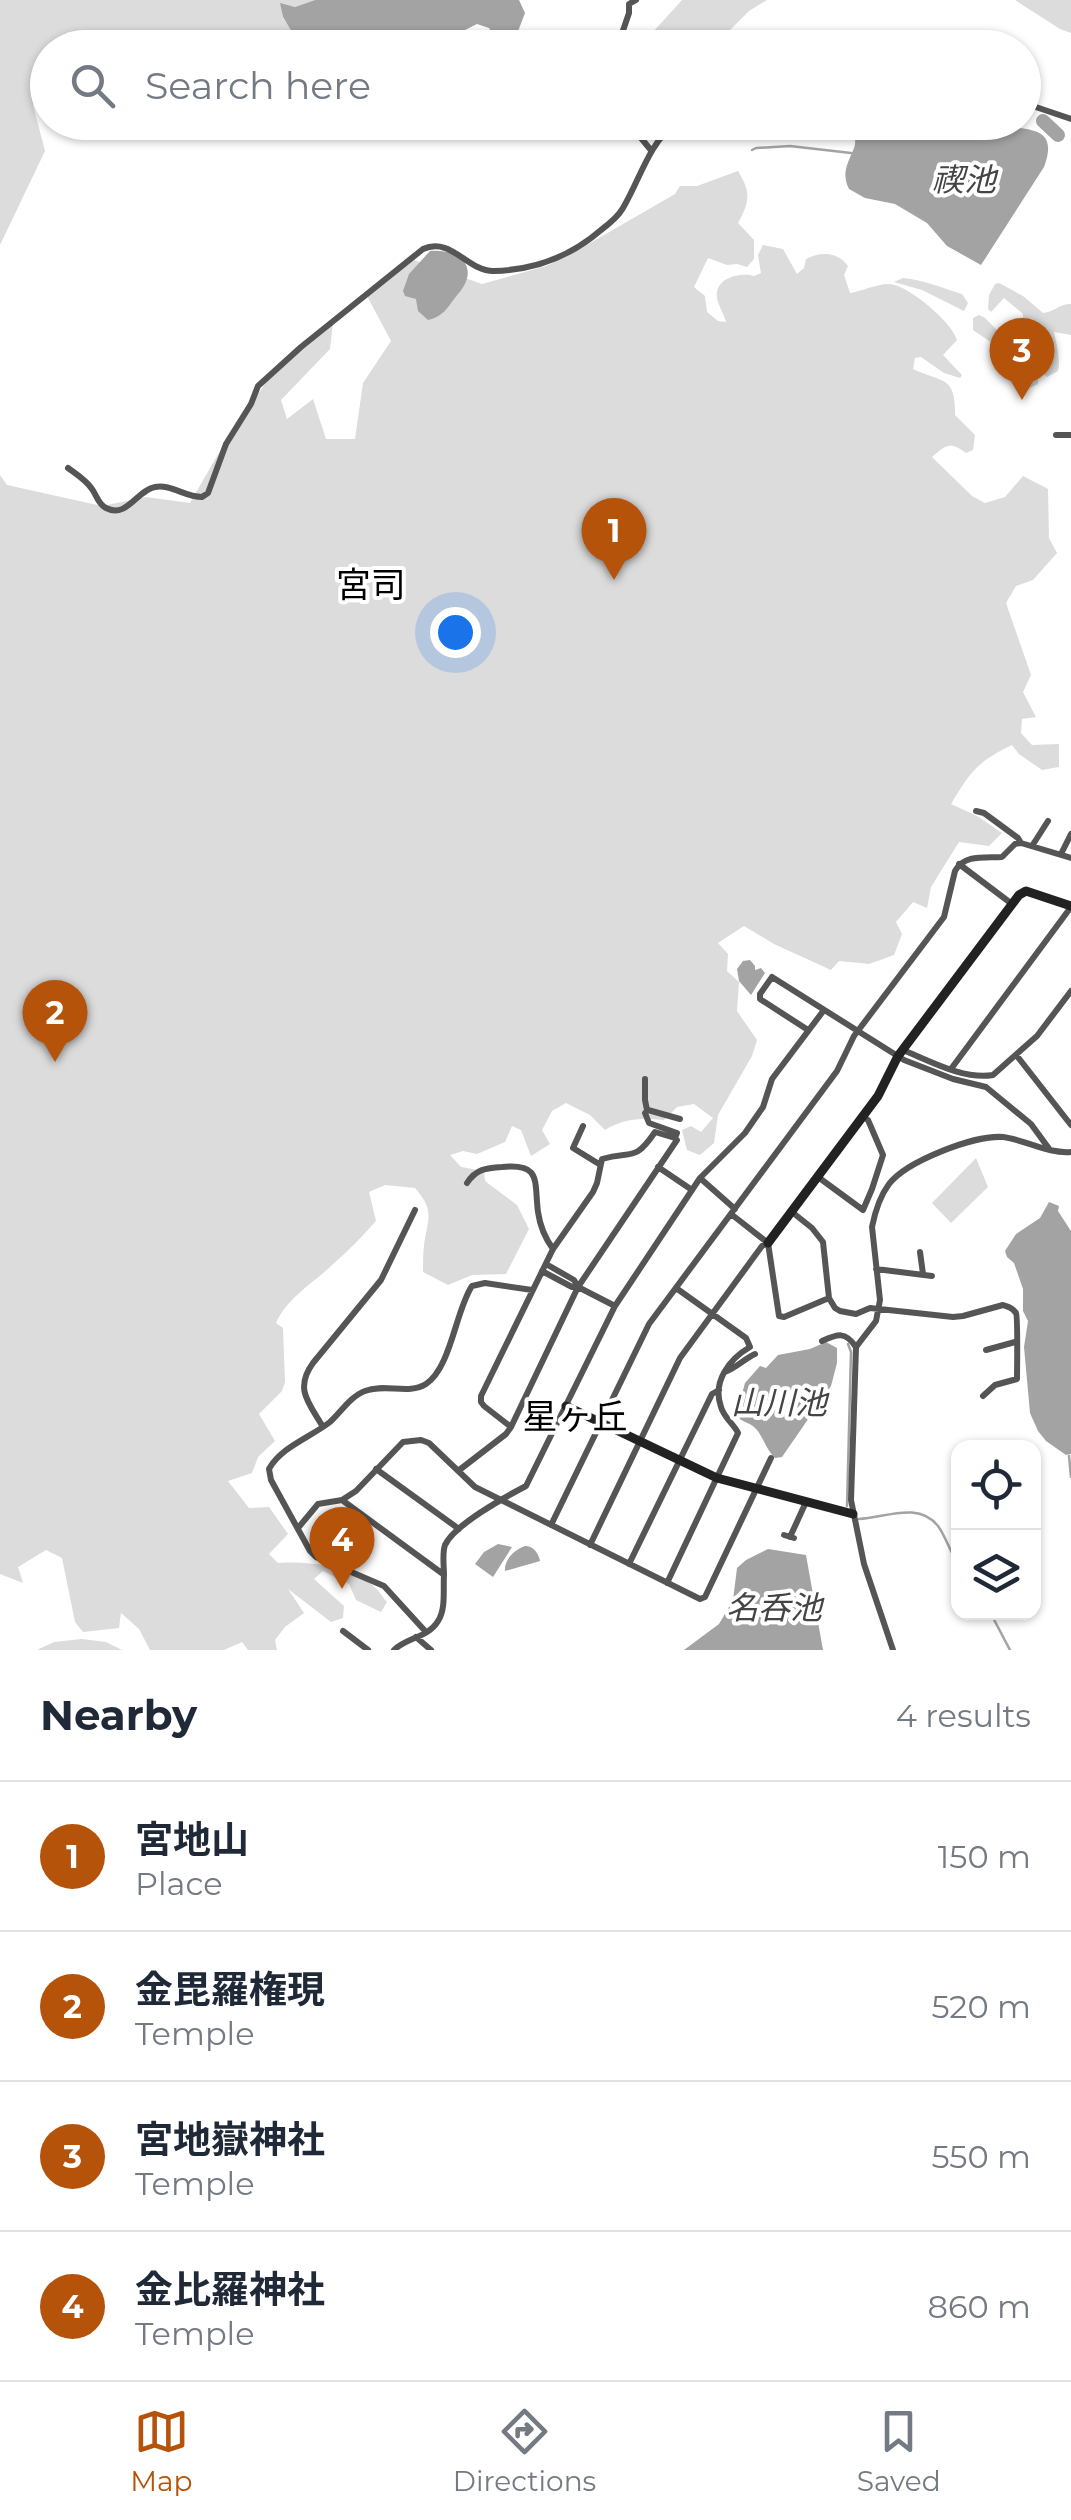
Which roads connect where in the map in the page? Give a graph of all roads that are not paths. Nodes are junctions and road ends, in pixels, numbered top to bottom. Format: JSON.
{"nodes":[{"id":1,"x":636,"y":0,"type":"edge"},
{"id":2,"x":624,"y":30,"type":"edge"},
{"id":3,"x":1041,"y":109,"type":"edge"},
{"id":4,"x":1071,"y":119,"type":"edge"},
{"id":5,"x":643,"y":140,"type":"edge"},
{"id":6,"x":658,"y":140,"type":"edge"},
{"id":7,"x":650,"y":149,"type":"junction"},
{"id":8,"x":1071,"y":434,"type":"edge"},
{"id":9,"x":1056,"y":436,"type":"dead end"},
{"id":10,"x":68,"y":468,"type":"dead end"},
{"id":11,"x":976,"y":810,"type":"dead end"},
{"id":12,"x":1048,"y":821,"type":"dead end"},
{"id":13,"x":1071,"y":834,"type":"edge"},
{"id":14,"x":1021,"y":843,"type":"junction"},
{"id":15,"x":1032,"y":846,"type":"junction"},
{"id":16,"x":1061,"y":854,"type":"junction"},
{"id":17,"x":1071,"y":858,"type":"edge"},
{"id":18,"x":959,"y":864,"type":"junction"},
{"id":19,"x":1012,"y":904,"type":"junction"},
{"id":20,"x":1071,"y":907,"type":"edge"},
{"id":21,"x":1071,"y":990,"type":"edge"},
{"id":22,"x":824,"y":1010,"type":"junction"},
{"id":23,"x":808,"y":1030,"type":"junction"},
{"id":24,"x":858,"y":1031,"type":"junction"},
{"id":25,"x":901,"y":1054,"type":"junction"},
{"id":26,"x":1016,"y":1056,"type":"junction"},
{"id":27,"x":952,"y":1069,"type":"junction"},
{"id":28,"x":645,"y":1079,"type":"dead end"},
{"id":29,"x":648,"y":1110,"type":"junction"},
{"id":30,"x":863,"y":1117,"type":"junction"},
{"id":31,"x":680,"y":1119,"type":"dead end"},
{"id":32,"x":1071,"y":1125,"type":"edge"},
{"id":33,"x":583,"y":1126,"type":"dead end"},
{"id":34,"x":675,"y":1138,"type":"junction"},
{"id":35,"x":1050,"y":1150,"type":"junction"},
{"id":36,"x":1071,"y":1152,"type":"edge"},
{"id":37,"x":599,"y":1164,"type":"junction"},
{"id":38,"x":658,"y":1167,"type":"junction"},
{"id":39,"x":818,"y":1176,"type":"junction"},
{"id":40,"x":700,"y":1178,"type":"junction"},
{"id":41,"x":467,"y":1183,"type":"dead end"},
{"id":42,"x":692,"y":1190,"type":"junction"},
{"id":43,"x":415,"y":1210,"type":"dead end"},
{"id":44,"x":733,"y":1212,"type":"junction"},
{"id":45,"x":792,"y":1212,"type":"junction"},
{"id":46,"x":768,"y":1242,"type":"junction"},
{"id":47,"x":553,"y":1249,"type":"junction"},
{"id":48,"x":920,"y":1252,"type":"dead end"},
{"id":49,"x":544,"y":1268,"type":"junction"},
{"id":50,"x":876,"y":1269,"type":"junction"},
{"id":51,"x":578,"y":1287,"type":"junction"},
{"id":52,"x":676,"y":1288,"type":"junction"},
{"id":53,"x":532,"y":1290,"type":"junction"},
{"id":54,"x":829,"y":1298,"type":"junction"},
{"id":55,"x":614,"y":1306,"type":"junction"},
{"id":56,"x":878,"y":1310,"type":"junction"},
{"id":57,"x":712,"y":1314,"type":"junction"},
{"id":58,"x":822,"y":1341,"type":"dead end"},
{"id":59,"x":1015,"y":1342,"type":"junction"},
{"id":60,"x":856,"y":1347,"type":"junction"},
{"id":61,"x":986,"y":1350,"type":"dead end"},
{"id":62,"x":755,"y":1354,"type":"dead end"},
{"id":63,"x":724,"y":1372,"type":"junction"},
{"id":64,"x":719,"y":1390,"type":"junction"},
{"id":65,"x":982,"y":1396,"type":"dead end"},
{"id":66,"x":566,"y":1406,"type":"junction"},
{"id":67,"x":600,"y":1422,"type":"junction"},
{"id":68,"x":323,"y":1427,"type":"junction"},
{"id":69,"x":511,"y":1427,"type":"junction"},
{"id":70,"x":640,"y":1442,"type":"junction"},
{"id":71,"x":771,"y":1458,"type":"dead end"},
{"id":72,"x":680,"y":1460,"type":"junction"},
{"id":73,"x":376,"y":1469,"type":"junction"},
{"id":74,"x":458,"y":1471,"type":"junction"},
{"id":75,"x":717,"y":1478,"type":"junction"},
{"id":76,"x":756,"y":1489,"type":"junction"},
{"id":77,"x":342,"y":1500,"type":"junction"},
{"id":78,"x":499,"y":1500,"type":"junction"},
{"id":79,"x":806,"y":1502,"type":"junction"},
{"id":80,"x":853,"y":1514,"type":"junction"},
{"id":81,"x":551,"y":1525,"type":"junction"},
{"id":82,"x":298,"y":1528,"type":"junction"},
{"id":83,"x":459,"y":1530,"type":"junction"},
{"id":84,"x":789,"y":1537,"type":"dead end"},
{"id":85,"x":590,"y":1545,"type":"junction"},
{"id":86,"x":629,"y":1564,"type":"junction"},
{"id":87,"x":444,"y":1575,"type":"junction"},
{"id":88,"x":666,"y":1583,"type":"junction"},
{"id":89,"x":344,"y":1632,"type":"dead end"},
{"id":90,"x":426,"y":1632,"type":"junction"},
{"id":91,"x":416,"y":1638,"type":"junction"},
{"id":92,"x":368,"y":1650,"type":"edge"},
{"id":93,"x":394,"y":1650,"type":"edge"},
{"id":94,"x":431,"y":1650,"type":"edge"},
{"id":95,"x":894,"y":1650,"type":"edge"}],
"edges":[{"from":1,"to":2,"type":"street"},
{"from":3,"to":4,"type":"street"},
{"from":5,"to":7,"type":"street"},
{"from":6,"to":7,"type":"street"},
{"from":7,"to":10,"type":"street"},
{"from":8,"to":9,"type":"street"},
{"from":11,"to":14,"type":"street"},
{"from":12,"to":15,"type":"street"},
{"from":13,"to":16,"type":"street"},
{"from":14,"to":15,"type":"street"},
{"from":14,"to":18,"type":"street"},
{"from":15,"to":16,"type":"street"},
{"from":16,"to":17,"type":"street"},
{"from":18,"to":19,"type":"street"},
{"from":18,"to":24,"type":"street"},
{"from":19,"to":20,"type":"street"},
{"from":19,"to":25,"type":"street"},
{"from":20,"to":27,"type":"street"},
{"from":21,"to":26,"type":"street"},
{"from":22,"to":23,"type":"street"},
{"from":22,"to":23,"type":"street"},
{"from":22,"to":24,"type":"street"},
{"from":23,"to":40,"type":"street"},
{"from":24,"to":25,"type":"street"},
{"from":24,"to":44,"type":"street"},
{"from":25,"to":27,"type":"street"},
{"from":25,"to":30,"type":"street"},
{"from":25,"to":35,"type":"street"},
{"from":26,"to":27,"type":"street"},
{"from":26,"to":32,"type":"street"},
{"from":28,"to":29,"type":"street"},
{"from":29,"to":31,"type":"street"},
{"from":29,"to":34,"type":"street"},
{"from":30,"to":39,"type":"street"},
{"from":30,"to":39,"type":"street"},
{"from":33,"to":37,"type":"street"},
{"from":34,"to":37,"type":"street"},
{"from":34,"to":38,"type":"street"},
{"from":35,"to":36,"type":"street"},
{"from":35,"to":50,"type":"street"},
{"from":37,"to":47,"type":"street"},
{"from":38,"to":42,"type":"street"},
{"from":38,"to":51,"type":"street"},
{"from":39,"to":45,"type":"street"},
{"from":40,"to":42,"type":"street"},
{"from":40,"to":44,"type":"street"},
{"from":41,"to":47,"type":"street"},
{"from":42,"to":55,"type":"street"},
{"from":43,"to":68,"type":"street"},
{"from":44,"to":46,"type":"street"},
{"from":44,"to":52,"type":"street"},
{"from":45,"to":46,"type":"street"},
{"from":45,"to":54,"type":"street"},
{"from":46,"to":54,"type":"street"},
{"from":46,"to":57,"type":"street"},
{"from":47,"to":49,"type":"street"},
{"from":48,"to":50,"type":"street"},
{"from":49,"to":51,"type":"street"},
{"from":49,"to":53,"type":"street"},
{"from":50,"to":56,"type":"street"},
{"from":51,"to":55,"type":"street"},
{"from":51,"to":69,"type":"street"},
{"from":52,"to":57,"type":"street"},
{"from":52,"to":67,"type":"street"},
{"from":53,"to":68,"type":"street"},
{"from":53,"to":69,"type":"street"},
{"from":54,"to":56,"type":"street"},
{"from":55,"to":66,"type":"street"},
{"from":56,"to":59,"type":"street"},
{"from":56,"to":60,"type":"street"},
{"from":57,"to":63,"type":"street"},
{"from":57,"to":70,"type":"street"},
{"from":58,"to":60,"type":"street"},
{"from":59,"to":61,"type":"street"},
{"from":59,"to":65,"type":"street"},
{"from":60,"to":80,"type":"street"},
{"from":62,"to":63,"type":"street"},
{"from":63,"to":64,"type":"street"},
{"from":64,"to":72,"type":"street"},
{"from":64,"to":75,"type":"street"},
{"from":66,"to":67,"type":"street"},
{"from":66,"to":78,"type":"street"},
{"from":67,"to":70,"type":"street"},
{"from":67,"to":81,"type":"street"},
{"from":68,"to":82,"type":"street"},
{"from":69,"to":74,"type":"street"},
{"from":70,"to":72,"type":"street"},
{"from":70,"to":85,"type":"street"},
{"from":71,"to":76,"type":"street"},
{"from":72,"to":75,"type":"street"},
{"from":72,"to":86,"type":"street"},
{"from":73,"to":74,"type":"street"},
{"from":73,"to":77,"type":"street"},
{"from":73,"to":83,"type":"street"},
{"from":74,"to":78,"type":"street"},
{"from":75,"to":76,"type":"street"},
{"from":75,"to":88,"type":"street"},
{"from":76,"to":79,"type":"street"},
{"from":76,"to":88,"type":"street"},
{"from":77,"to":82,"type":"street"},
{"from":77,"to":87,"type":"street"},
{"from":78,"to":81,"type":"street"},
{"from":78,"to":83,"type":"street"},
{"from":79,"to":80,"type":"street"},
{"from":79,"to":84,"type":"street"},
{"from":80,"to":95,"type":"street"},
{"from":81,"to":85,"type":"street"},
{"from":82,"to":90,"type":"street"},
{"from":83,"to":87,"type":"street"},
{"from":85,"to":86,"type":"street"},
{"from":86,"to":88,"type":"street"},
{"from":87,"to":90,"type":"street"},
{"from":89,"to":92,"type":"street"},
{"from":90,"to":91,"type":"street"},
{"from":91,"to":93,"type":"street"},
{"from":91,"to":94,"type":"street"}]}
